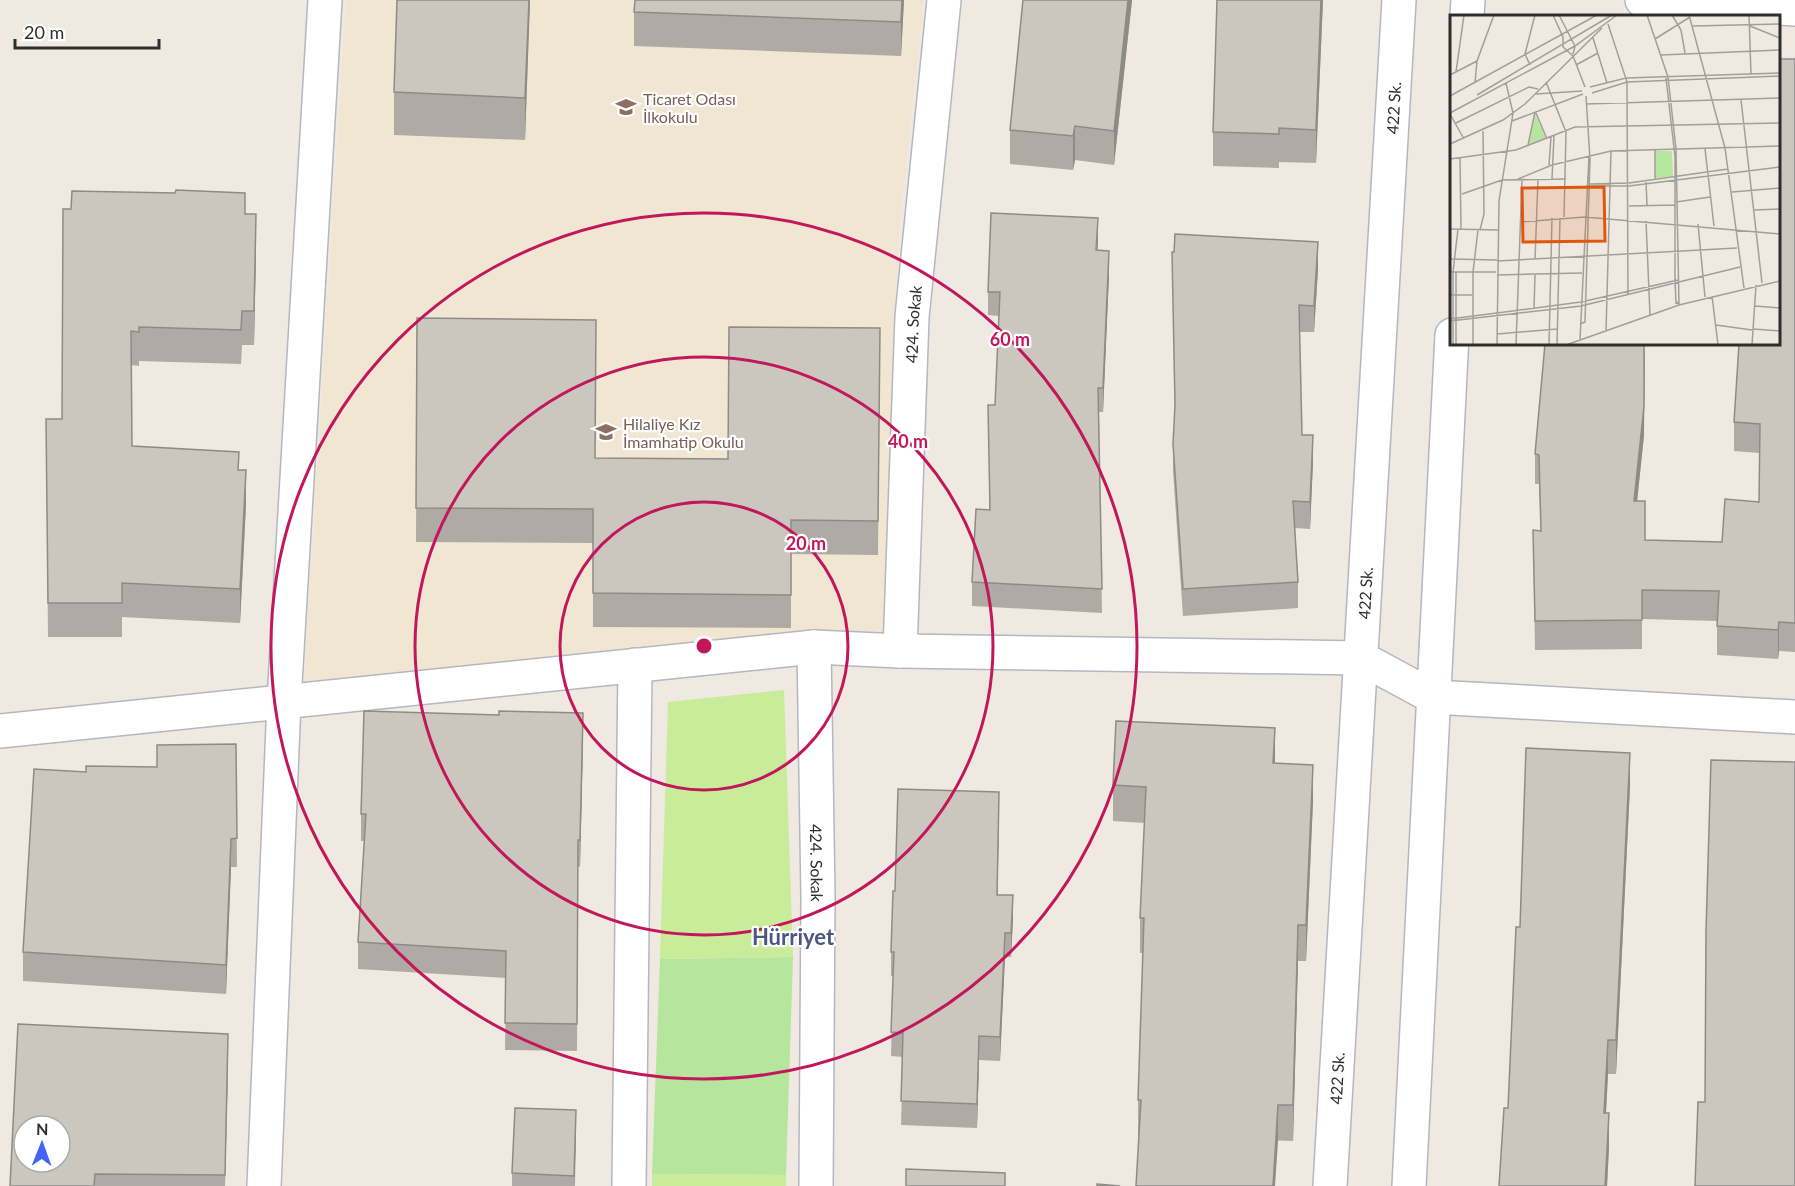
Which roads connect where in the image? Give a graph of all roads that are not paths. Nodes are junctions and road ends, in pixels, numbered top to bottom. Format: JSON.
{"nodes":[{"id":1,"x":325,"y":0,"type":"edge"},
{"id":2,"x":944,"y":0,"type":"edge"},
{"id":3,"x":1399,"y":0,"type":"edge"},
{"id":4,"x":1468,"y":0,"type":"edge"},
{"id":5,"x":1642,"y":0,"type":"edge"},
{"id":6,"x":1795,"y":9,"type":"edge"},
{"id":7,"x":1467,"y":15,"type":"edge"},
{"id":8,"x":1451,"y":345,"type":"edge"},
{"id":9,"x":814,"y":647,"type":"junction"},
{"id":10,"x":900,"y":651,"type":"junction"},
{"id":11,"x":1361,"y":658,"type":"junction"},
{"id":12,"x":635,"y":665,"type":"junction"},
{"id":13,"x":1433,"y":697,"type":"junction"},
{"id":14,"x":284,"y":701,"type":"junction"},
{"id":15,"x":1795,"y":717,"type":"edge"},
{"id":16,"x":0,"y":731,"type":"edge"},
{"id":17,"x":264,"y":1186,"type":"edge"},
{"id":18,"x":629,"y":1186,"type":"edge"},
{"id":19,"x":816,"y":1186,"type":"edge"},
{"id":20,"x":1330,"y":1186,"type":"edge"},
{"id":21,"x":1409,"y":1186,"type":"edge"}],
"edges":[{"from":1,"to":14,"type":"street"},
{"from":2,"to":10,"type":"street","name":"424. Sokak"},
{"from":3,"to":11,"type":"street","name":"422 Sk."},
{"from":4,"to":7,"type":"street"},
{"from":5,"to":6,"type":"street"},
{"from":8,"to":13,"type":"street"},
{"from":9,"to":10,"type":"street"},
{"from":9,"to":12,"type":"street"},
{"from":9,"to":19,"type":"street","name":"424. Sokak"},
{"from":10,"to":11,"type":"street"},
{"from":11,"to":13,"type":"street"},
{"from":11,"to":20,"type":"street","name":"422 Sk."},
{"from":12,"to":14,"type":"street"},
{"from":12,"to":18,"type":"street"},
{"from":13,"to":15,"type":"street"},
{"from":13,"to":21,"type":"street"},
{"from":14,"to":16,"type":"street"},
{"from":14,"to":17,"type":"street"}]}
